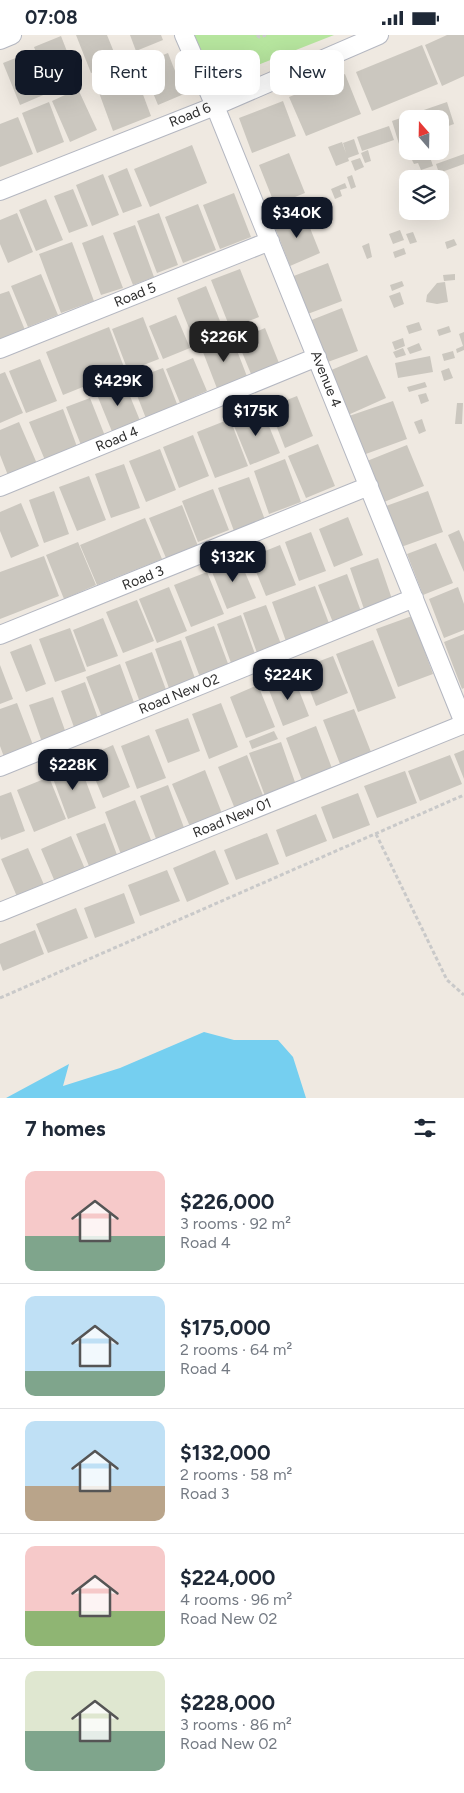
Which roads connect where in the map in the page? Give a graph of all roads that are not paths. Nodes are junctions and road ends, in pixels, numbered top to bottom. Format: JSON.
{"nodes":[{"id":1,"x":12,"y":35,"type":"edge"},
{"id":2,"x":184,"y":35,"type":"edge"},
{"id":3,"x":379,"y":35,"type":"edge"},
{"id":4,"x":0,"y":40,"type":"edge"},
{"id":5,"x":215,"y":106,"type":"junction"},
{"id":6,"x":0,"y":191,"type":"edge"},
{"id":7,"x":270,"y":241,"type":"junction"},
{"id":8,"x":0,"y":349,"type":"edge"},
{"id":9,"x":317,"y":357,"type":"junction"},
{"id":10,"x":369,"y":486,"type":"junction"},
{"id":11,"x":0,"y":487,"type":"edge"},
{"id":12,"x":414,"y":598,"type":"junction"},
{"id":13,"x":0,"y":635,"type":"edge"},
{"id":14,"x":464,"y":724,"type":"edge"},
{"id":15,"x":0,"y":767,"type":"edge"},
{"id":16,"x":0,"y":912,"type":"edge"}],
"edges":[{"from":1,"to":4,"type":"street"},
{"from":2,"to":5,"type":"street","name":"Avenue 4"},
{"from":3,"to":5,"type":"street","name":"Road 6"},
{"from":5,"to":6,"type":"street","name":"Road 6"},
{"from":5,"to":7,"type":"street","name":"Avenue 4"},
{"from":7,"to":8,"type":"street","name":"Road 5"},
{"from":7,"to":9,"type":"street","name":"Avenue 4"},
{"from":9,"to":10,"type":"street","name":"Avenue 4"},
{"from":9,"to":11,"type":"street","name":"Road 4"},
{"from":10,"to":12,"type":"street","name":"Avenue 4"},
{"from":10,"to":13,"type":"street","name":"Road 3"},
{"from":12,"to":14,"type":"street","name":"Avenue 4"},
{"from":12,"to":15,"type":"street","name":"Road New 02"},
{"from":14,"to":16,"type":"street","name":"Road New 01"}]}
